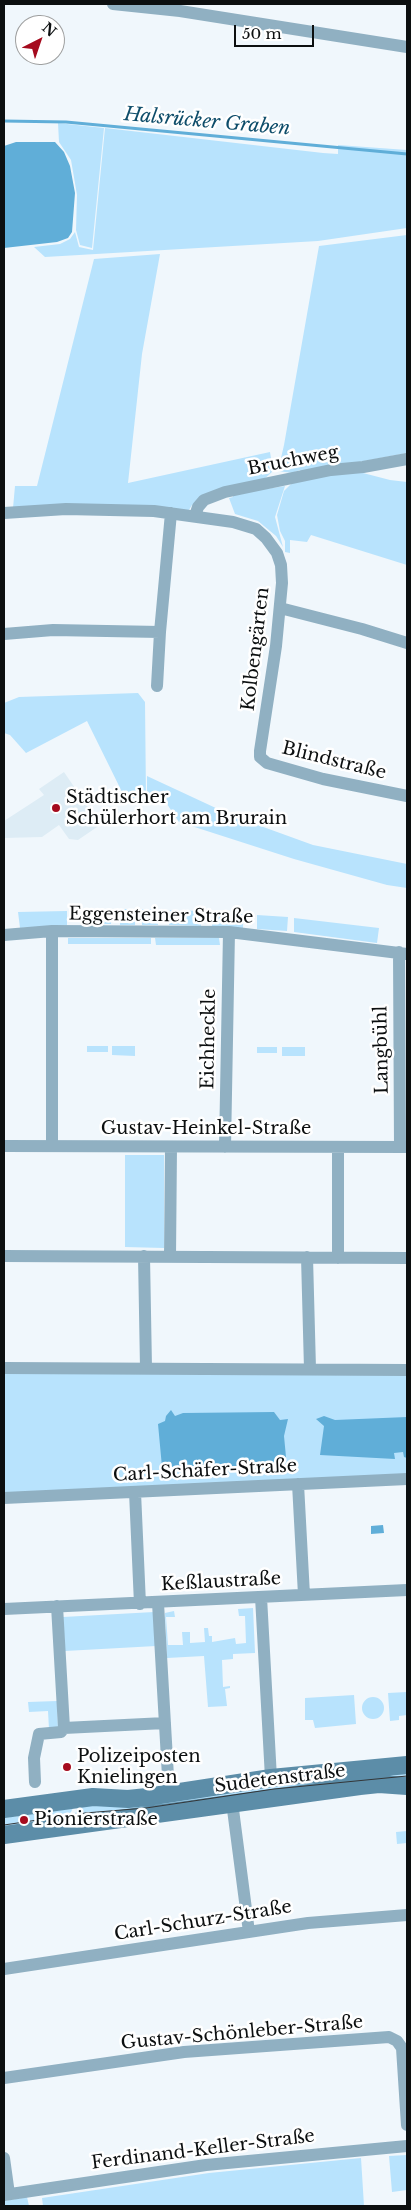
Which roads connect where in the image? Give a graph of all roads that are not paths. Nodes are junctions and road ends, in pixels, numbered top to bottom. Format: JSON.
{"nodes":[{"id":1,"x":114,"y":4,"type":"edge"},
{"id":2,"x":180,"y":7,"type":"edge"},
{"id":3,"x":407,"y":48,"type":"edge"},
{"id":4,"x":407,"y":459,"type":"edge"},
{"id":5,"x":171,"y":513,"type":"junction"},
{"id":6,"x":4,"y":514,"type":"edge"},
{"id":7,"x":195,"y":516,"type":"junction"},
{"id":8,"x":280,"y":608,"type":"junction"},
{"id":9,"x":160,"y":632,"type":"junction"},
{"id":10,"x":4,"y":634,"type":"edge"},
{"id":11,"x":407,"y":643,"type":"edge"},
{"id":12,"x":157,"y":686,"type":"dead end"},
{"id":13,"x":260,"y":751,"type":"joint"},
{"id":14,"x":407,"y":796,"type":"edge"},
{"id":15,"x":52,"y":931,"type":"junction"},
{"id":16,"x":229,"y":932,"type":"junction"},
{"id":17,"x":4,"y":935,"type":"edge"},
{"id":18,"x":403,"y":953,"type":"edge"},
{"id":19,"x":4,"y":1146,"type":"edge"},
{"id":20,"x":52,"y":1146,"type":"junction"},
{"id":21,"x":171,"y":1146,"type":"junction"},
{"id":22,"x":225,"y":1147,"type":"junction"},
{"id":23,"x":338,"y":1147,"type":"junction"},
{"id":24,"x":404,"y":1147,"type":"edge"},
{"id":25,"x":4,"y":1256,"type":"edge"},
{"id":26,"x":144,"y":1256,"type":"junction"},
{"id":27,"x":170,"y":1257,"type":"junction"},
{"id":28,"x":307,"y":1257,"type":"junction"},
{"id":29,"x":338,"y":1258,"type":"junction"},
{"id":30,"x":407,"y":1258,"type":"edge"},
{"id":31,"x":4,"y":1368,"type":"edge"},
{"id":32,"x":146,"y":1368,"type":"junction"},
{"id":33,"x":310,"y":1369,"type":"junction"},
{"id":34,"x":407,"y":1370,"type":"edge"},
{"id":35,"x":407,"y":1479,"type":"edge"},
{"id":36,"x":298,"y":1484,"type":"junction"},
{"id":37,"x":135,"y":1492,"type":"junction"},
{"id":38,"x":4,"y":1498,"type":"edge"},
{"id":39,"x":407,"y":1590,"type":"edge"},
{"id":40,"x":304,"y":1595,"type":"junction"},
{"id":41,"x":261,"y":1598,"type":"junction"},
{"id":42,"x":158,"y":1603,"type":"junction"},
{"id":43,"x":140,"y":1604,"type":"junction"},
{"id":44,"x":57,"y":1606,"type":"junction"},
{"id":45,"x":4,"y":1609,"type":"edge"},
{"id":46,"x":164,"y":1722,"type":"junction"},
{"id":47,"x":64,"y":1728,"type":"junction"},
{"id":48,"x":407,"y":1765,"type":"edge"},
{"id":49,"x":271,"y":1778,"type":"junction"},
{"id":50,"x":36,"y":1782,"type":"dead end"},
{"id":51,"x":407,"y":1786,"type":"edge"},
{"id":52,"x":169,"y":1794,"type":"junction"},
{"id":53,"x":232,"y":1802,"type":"junction"},
{"id":54,"x":4,"y":1809,"type":"edge"},
{"id":55,"x":4,"y":1835,"type":"edge"},
{"id":56,"x":407,"y":1915,"type":"edge"},
{"id":57,"x":249,"y":1932,"type":"junction"},
{"id":58,"x":4,"y":1969,"type":"edge"},
{"id":59,"x":4,"y":2078,"type":"edge"},
{"id":60,"x":407,"y":2125,"type":"edge"},
{"id":61,"x":407,"y":2146,"type":"edge"},
{"id":62,"x":4,"y":2158,"type":"edge"},
{"id":63,"x":6,"y":2194,"type":"edge"}],
"edges":[{"from":1,"to":2,"type":"street"},
{"from":2,"to":3,"type":"street"},
{"from":4,"to":7,"type":"street","name":"Bruchweg"},
{"from":5,"to":6,"type":"street"},
{"from":5,"to":7,"type":"street"},
{"from":5,"to":9,"type":"street"},
{"from":7,"to":8,"type":"street","name":"Kolbengärten"},
{"from":8,"to":11,"type":"street"},
{"from":8,"to":13,"type":"street","name":"Kolbengärten"},
{"from":9,"to":10,"type":"street"},
{"from":9,"to":12,"type":"street"},
{"from":13,"to":14,"type":"street","name":"Blindstraße"},
{"from":15,"to":16,"type":"street","name":"Eggensteiner Straße"},
{"from":15,"to":17,"type":"street","name":"Eggensteiner Straße"},
{"from":15,"to":20,"type":"street"},
{"from":16,"to":18,"type":"street","name":"Eggensteiner Straße"},
{"from":16,"to":22,"type":"street","name":"Eichheckle"},
{"from":18,"to":24,"type":"street","name":"Langbühl"},
{"from":19,"to":20,"type":"street","name":"Gustav-Heinkel-Straße"},
{"from":20,"to":21,"type":"street","name":"Gustav-Heinkel-Straße"},
{"from":21,"to":22,"type":"street","name":"Gustav-Heinkel-Straße"},
{"from":21,"to":27,"type":"street"},
{"from":22,"to":23,"type":"street","name":"Gustav-Heinkel-Straße"},
{"from":23,"to":24,"type":"street","name":"Gustav-Heinkel-Straße"},
{"from":23,"to":29,"type":"street"},
{"from":25,"to":26,"type":"street"},
{"from":26,"to":27,"type":"street"},
{"from":26,"to":32,"type":"street"},
{"from":27,"to":28,"type":"street"},
{"from":28,"to":29,"type":"street"},
{"from":28,"to":33,"type":"street"},
{"from":29,"to":30,"type":"street"},
{"from":31,"to":32,"type":"street"},
{"from":32,"to":33,"type":"street"},
{"from":33,"to":34,"type":"street"},
{"from":35,"to":36,"type":"street","name":"Carl-Schäfer-Straße"},
{"from":36,"to":37,"type":"street","name":"Carl-Schäfer-Straße"},
{"from":36,"to":40,"type":"street","name":"Keßlaustraße"},
{"from":37,"to":38,"type":"street","name":"Carl-Schäfer-Straße"},
{"from":37,"to":43,"type":"street","name":"Keßlaustraße"},
{"from":39,"to":40,"type":"street","name":"Keßlaustraße"},
{"from":40,"to":41,"type":"street","name":"Keßlaustraße"},
{"from":41,"to":42,"type":"street","name":"Keßlaustraße"},
{"from":41,"to":49,"type":"street"},
{"from":42,"to":43,"type":"street","name":"Keßlaustraße"},
{"from":42,"to":46,"type":"street"},
{"from":43,"to":44,"type":"street","name":"Keßlaustraße"},
{"from":44,"to":45,"type":"street","name":"Keßlaustraße"},
{"from":44,"to":47,"type":"street"},
{"from":46,"to":47,"type":"street"},
{"from":46,"to":52,"type":"street"},
{"from":47,"to":50,"type":"street"},
{"from":48,"to":49,"type":"main road","name":"Sudetenstraße"},
{"from":49,"to":52,"type":"main road","name":"Sudetenstraße"},
{"from":51,"to":53,"type":"main road","name":"Sudetenstraße"},
{"from":52,"to":54,"type":"main road","name":"Sudetenstraße"},
{"from":53,"to":55,"type":"main road","name":"Sudetenstraße"},
{"from":53,"to":57,"type":"street","name":"Sudetenstraße"},
{"from":56,"to":57,"type":"street","name":"Carl-Schurz-Straße"},
{"from":57,"to":58,"type":"street","name":"Carl-Schurz-Straße"},
{"from":59,"to":60,"type":"street","name":"Gustav-Schönleber-Straße"},
{"from":61,"to":63,"type":"street","name":"Ferdinand-Keller-Straße"},
{"from":62,"to":63,"type":"street"}]}
